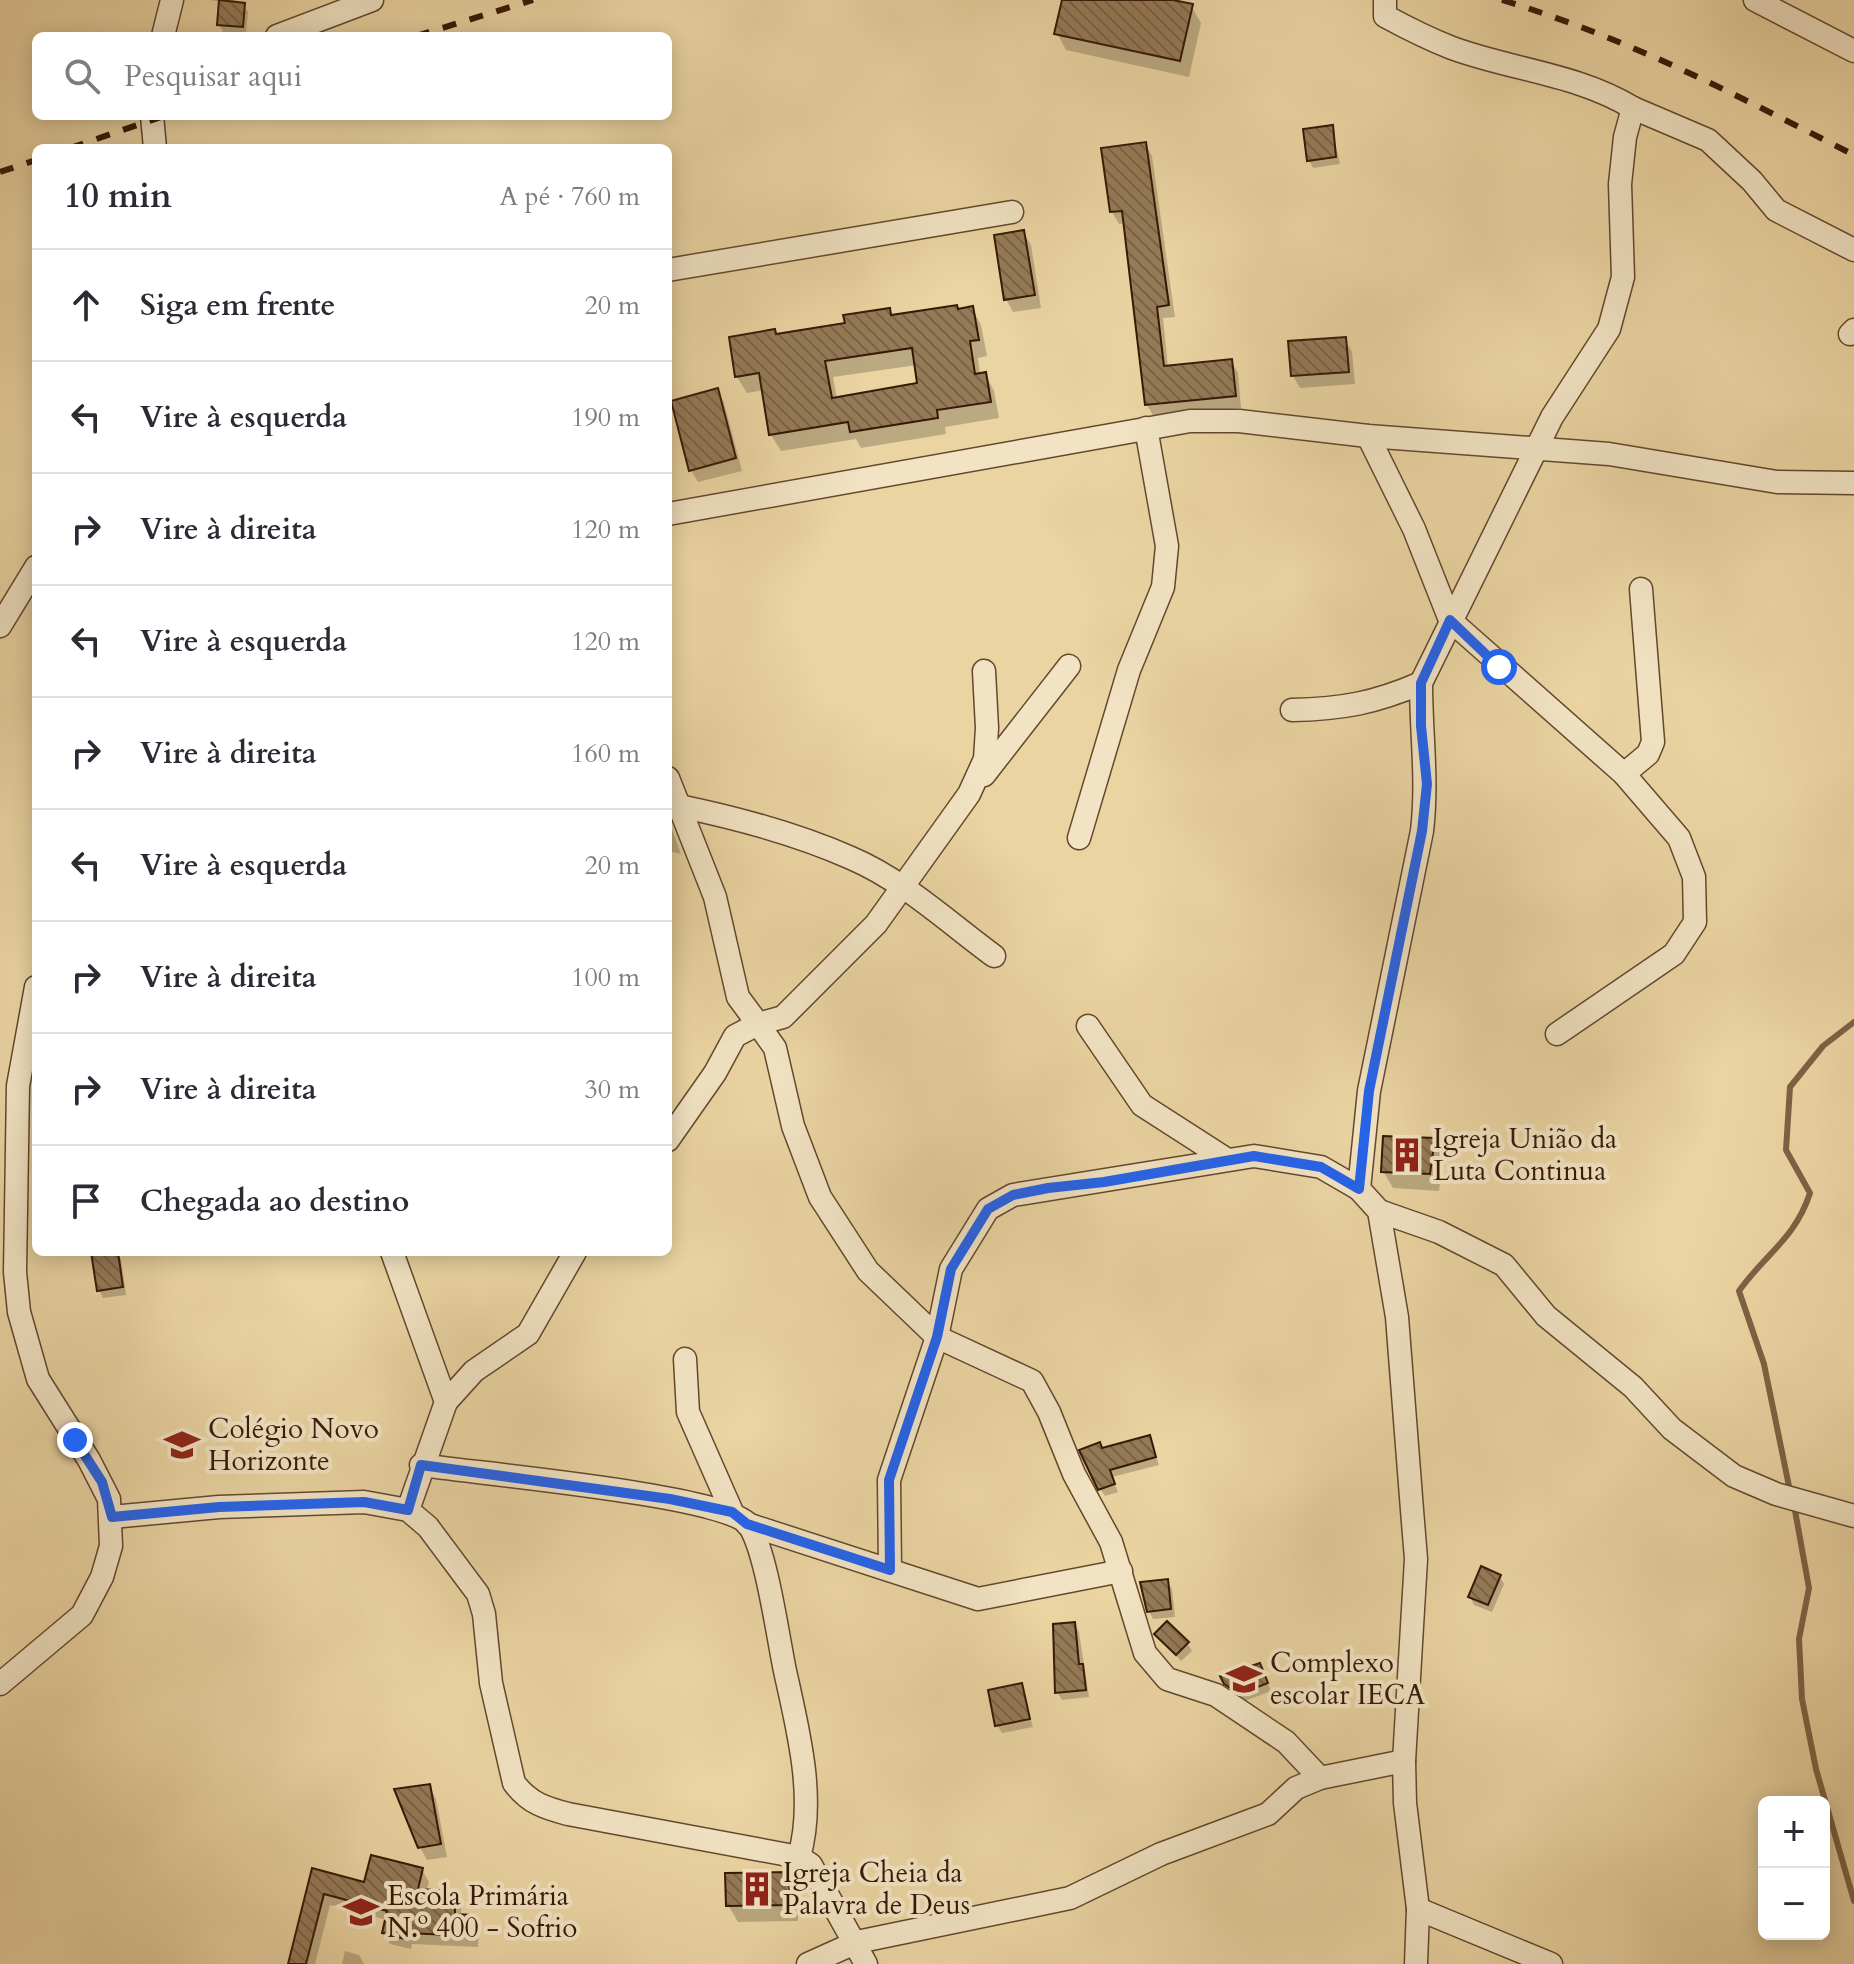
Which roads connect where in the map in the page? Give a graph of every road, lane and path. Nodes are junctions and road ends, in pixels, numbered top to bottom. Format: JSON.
{"nodes":[{"id":1,"x":172,"y":0,"type":"edge"},
{"id":2,"x":372,"y":0,"type":"edge"},
{"id":3,"x":1385,"y":0,"type":"edge"},
{"id":4,"x":1755,"y":0,"type":"edge"},
{"id":5,"x":164,"y":32,"type":"edge"},
{"id":6,"x":288,"y":32,"type":"edge"},
{"id":7,"x":1854,"y":51,"type":"edge"},
{"id":8,"x":1633,"y":108,"type":"junction"},
{"id":9,"x":152,"y":120,"type":"edge"},
{"id":10,"x":155,"y":144,"type":"edge"},
{"id":11,"x":1012,"y":212,"type":"dead end"},
{"id":12,"x":1854,"y":250,"type":"edge"},
{"id":13,"x":672,"y":269,"type":"edge"},
{"id":14,"x":1146,"y":428,"type":"junction"},
{"id":15,"x":1368,"y":436,"type":"junction"},
{"id":16,"x":1539,"y":449,"type":"junction"},
{"id":17,"x":1854,"y":483,"type":"edge"},
{"id":18,"x":672,"y":513,"type":"edge"},
{"id":19,"x":32,"y":574,"type":"edge"},
{"id":20,"x":1641,"y":589,"type":"dead end"},
{"id":21,"x":1450,"y":620,"type":"junction"},
{"id":22,"x":0,"y":626,"type":"edge"},
{"id":23,"x":1069,"y":666,"type":"dead end"},
{"id":24,"x":984,"y":671,"type":"dead end"},
{"id":25,"x":1421,"y":683,"type":"junction"},
{"id":26,"x":1292,"y":710,"type":"dead end"},
{"id":27,"x":1624,"y":774,"type":"junction"},
{"id":28,"x":672,"y":788,"type":"edge"},
{"id":29,"x":969,"y":794,"type":"junction"},
{"id":30,"x":679,"y":806,"type":"junction"},
{"id":31,"x":1079,"y":838,"type":"dead end"},
{"id":32,"x":900,"y":887,"type":"junction"},
{"id":33,"x":994,"y":956,"type":"dead end"},
{"id":34,"x":758,"y":1024,"type":"junction"},
{"id":35,"x":1088,"y":1026,"type":"dead end"},
{"id":36,"x":32,"y":1031,"type":"edge"},
{"id":37,"x":1557,"y":1034,"type":"dead end"},
{"id":38,"x":672,"y":1134,"type":"edge"},
{"id":39,"x":1226,"y":1159,"type":"junction"},
{"id":40,"x":1359,"y":1189,"type":"junction"},
{"id":41,"x":1379,"y":1211,"type":"junction"},
{"id":42,"x":393,"y":1256,"type":"edge"},
{"id":43,"x":573,"y":1256,"type":"edge"},
{"id":44,"x":937,"y":1337,"type":"junction"},
{"id":45,"x":685,"y":1359,"type":"dead end"},
{"id":46,"x":446,"y":1402,"type":"junction"},
{"id":47,"x":421,"y":1465,"type":"junction"},
{"id":48,"x":408,"y":1510,"type":"junction"},
{"id":49,"x":1854,"y":1516,"type":"edge"},
{"id":50,"x":112,"y":1517,"type":"junction"},
{"id":51,"x":740,"y":1518,"type":"junction"},
{"id":52,"x":890,"y":1570,"type":"junction"},
{"id":53,"x":1121,"y":1571,"type":"junction"},
{"id":54,"x":0,"y":1684,"type":"edge"},
{"id":55,"x":1404,"y":1761,"type":"junction"},
{"id":56,"x":1320,"y":1778,"type":"junction"},
{"id":57,"x":799,"y":1857,"type":"junction"},
{"id":58,"x":1418,"y":1909,"type":"junction"},
{"id":59,"x":857,"y":1942,"type":"junction"},
{"id":60,"x":808,"y":1964,"type":"edge"},
{"id":61,"x":866,"y":1964,"type":"edge"},
{"id":62,"x":1416,"y":1964,"type":"edge"},
{"id":63,"x":1551,"y":1964,"type":"edge"}],
"edges":[{"from":1,"to":5,"type":"street"},
{"from":2,"to":6,"type":"street"},
{"from":3,"to":8,"type":"street"},
{"from":4,"to":7,"type":"street"},
{"from":8,"to":12,"type":"street"},
{"from":8,"to":16,"type":"street"},
{"from":9,"to":10,"type":"street"},
{"from":11,"to":13,"type":"street"},
{"from":14,"to":15,"type":"street"},
{"from":14,"to":18,"type":"street"},
{"from":14,"to":31,"type":"street"},
{"from":15,"to":16,"type":"street"},
{"from":15,"to":21,"type":"street"},
{"from":16,"to":17,"type":"street"},
{"from":16,"to":21,"type":"street"},
{"from":19,"to":22,"type":"street"},
{"from":20,"to":27,"type":"street"},
{"from":21,"to":25,"type":"street"},
{"from":21,"to":27,"type":"street"},
{"from":23,"to":29,"type":"street"},
{"from":24,"to":29,"type":"street"},
{"from":25,"to":26,"type":"street"},
{"from":25,"to":40,"type":"street"},
{"from":27,"to":37,"type":"street"},
{"from":28,"to":30,"type":"street"},
{"from":29,"to":32,"type":"street"},
{"from":30,"to":32,"type":"street"},
{"from":30,"to":34,"type":"street"},
{"from":32,"to":33,"type":"street"},
{"from":32,"to":34,"type":"street"},
{"from":34,"to":38,"type":"street"},
{"from":34,"to":44,"type":"street"},
{"from":35,"to":39,"type":"street"},
{"from":36,"to":50,"type":"street"},
{"from":39,"to":40,"type":"street"},
{"from":39,"to":44,"type":"street"},
{"from":40,"to":41,"type":"street"},
{"from":41,"to":49,"type":"street"},
{"from":41,"to":55,"type":"street"},
{"from":42,"to":46,"type":"street"},
{"from":43,"to":46,"type":"street"},
{"from":44,"to":52,"type":"street"},
{"from":44,"to":53,"type":"street"},
{"from":45,"to":51,"type":"street"},
{"from":46,"to":47,"type":"street"},
{"from":47,"to":48,"type":"street"},
{"from":47,"to":51,"type":"street"},
{"from":48,"to":50,"type":"street"},
{"from":48,"to":57,"type":"street"},
{"from":50,"to":54,"type":"street"},
{"from":51,"to":52,"type":"street"},
{"from":51,"to":57,"type":"street"},
{"from":52,"to":53,"type":"street"},
{"from":53,"to":56,"type":"street"},
{"from":55,"to":56,"type":"street"},
{"from":55,"to":58,"type":"street"},
{"from":56,"to":59,"type":"street"},
{"from":57,"to":59,"type":"street"},
{"from":58,"to":62,"type":"street"},
{"from":58,"to":63,"type":"street"},
{"from":59,"to":60,"type":"street"},
{"from":59,"to":61,"type":"street"}]}
